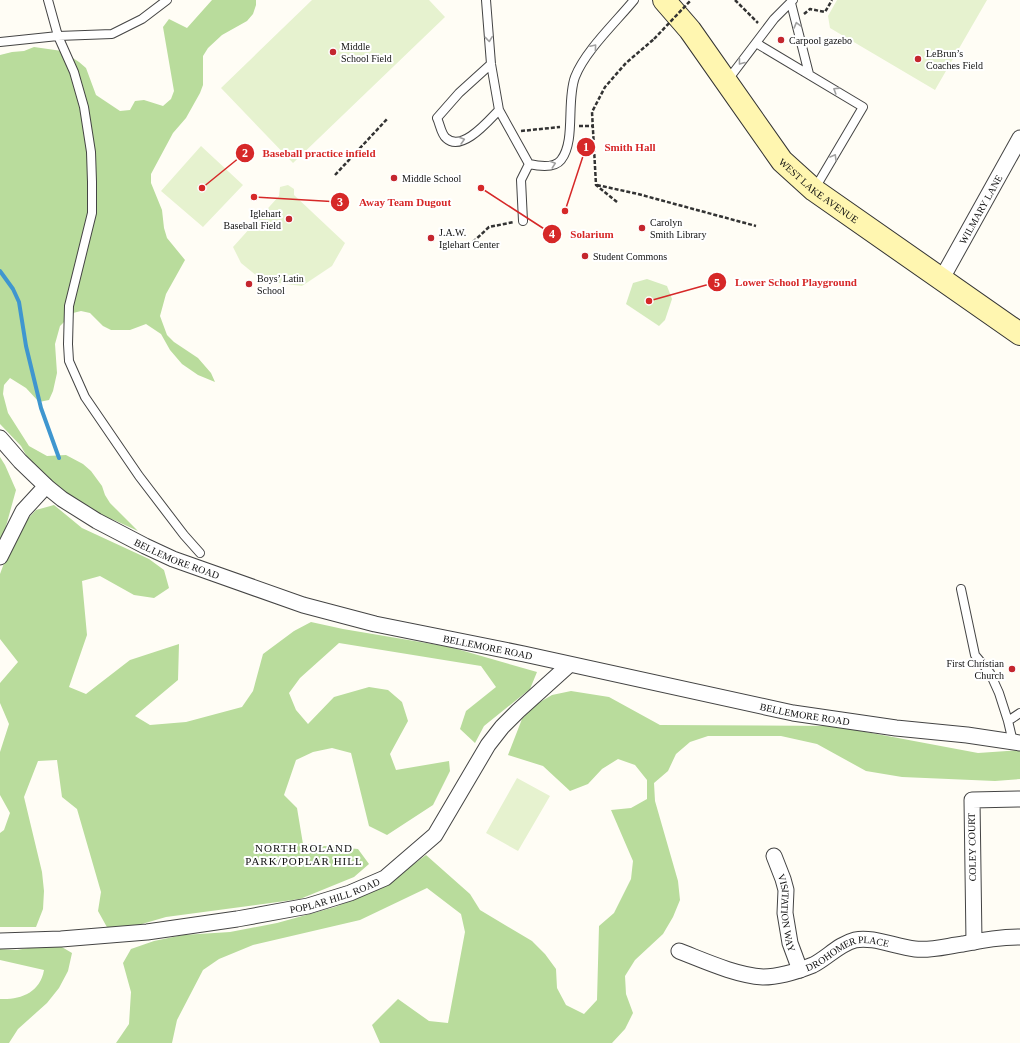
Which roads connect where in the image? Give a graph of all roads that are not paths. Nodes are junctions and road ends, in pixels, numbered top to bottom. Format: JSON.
{"nodes":[{"id":1,"x":48,"y":0,"type":"edge"},
{"id":2,"x":166,"y":0,"type":"edge"},
{"id":3,"x":486,"y":0,"type":"edge"},
{"id":4,"x":634,"y":0,"type":"edge"},
{"id":5,"x":664,"y":0,"type":"edge"},
{"id":6,"x":792,"y":2,"type":"edge"},
{"id":7,"x":58,"y":36,"type":"junction"},
{"id":8,"x":0,"y":42,"type":"edge"},
{"id":9,"x":756,"y":43,"type":"junction"},
{"id":10,"x":491,"y":64,"type":"junction"},
{"id":11,"x":809,"y":74,"type":"junction"},
{"id":12,"x":727,"y":81,"type":"junction"},
{"id":13,"x":499,"y":110,"type":"junction"},
{"id":14,"x":1020,"y":138,"type":"edge"},
{"id":15,"x":529,"y":164,"type":"junction"},
{"id":16,"x":814,"y":190,"type":"junction"},
{"id":17,"x":523,"y":221,"type":"road end"},
{"id":18,"x":941,"y":280,"type":"junction"},
{"id":19,"x":1020,"y":334,"type":"edge"},
{"id":20,"x":0,"y":438,"type":"edge"},
{"id":21,"x":46,"y":486,"type":"junction"},
{"id":22,"x":200,"y":553,"type":"dead end"},
{"id":23,"x":0,"y":557,"type":"edge"},
{"id":24,"x":961,"y":589,"type":"dead end"},
{"id":25,"x":569,"y":665,"type":"junction"},
{"id":26,"x":1020,"y":713,"type":"edge"},
{"id":27,"x":1008,"y":721,"type":"junction"},
{"id":28,"x":1016,"y":742,"type":"edge"},
{"id":29,"x":1020,"y":799,"type":"edge"},
{"id":30,"x":774,"y":856,"type":"dead end"},
{"id":31,"x":1020,"y":937,"type":"edge"},
{"id":32,"x":0,"y":941,"type":"edge"},
{"id":33,"x":974,"y":942,"type":"junction"},
{"id":34,"x":679,"y":951,"type":"dead end"},
{"id":35,"x":800,"y":970,"type":"junction"}],
"edges":[{"from":1,"to":7,"type":"lane"},
{"from":2,"to":7,"type":"lane"},
{"from":3,"to":10,"type":"lane","one_way":true},
{"from":15,"to":4,"type":"lane","one_way":true},
{"from":5,"to":12,"type":"street","name":"WEST LAKE AVENUE"},
{"from":6,"to":9,"type":"lane"},
{"from":11,"to":6,"type":"lane","one_way":true},
{"from":7,"to":8,"type":"lane"},
{"from":7,"to":22,"type":"lane"},
{"from":9,"to":11,"type":"lane"},
{"from":9,"to":12,"type":"lane","one_way":true},
{"from":10,"to":13,"type":"lane"},
{"from":10,"to":13,"type":"lane","one_way":true},
{"from":16,"to":11,"type":"lane","one_way":true},
{"from":12,"to":16,"type":"street","name":"WEST LAKE AVENUE"},
{"from":13,"to":15,"type":"lane"},
{"from":14,"to":18,"type":"street","name":"WILMARY LANE"},
{"from":15,"to":17,"type":"lane"},
{"from":16,"to":18,"type":"street","name":"WEST LAKE AVENUE"},
{"from":18,"to":19,"type":"street","name":"WEST LAKE AVENUE"},
{"from":20,"to":21,"type":"street","name":"BELLEMORE ROAD"},
{"from":21,"to":23,"type":"street"},
{"from":21,"to":25,"type":"street","name":"BELLEMORE ROAD"},
{"from":24,"to":27,"type":"lane"},
{"from":25,"to":28,"type":"street","name":"BELLEMORE ROAD"},
{"from":25,"to":32,"type":"street","name":"POPLAR HILL ROAD"},
{"from":26,"to":27,"type":"lane"},
{"from":27,"to":28,"type":"lane"},
{"from":29,"to":33,"type":"street","name":"COLEY COURT"},
{"from":30,"to":35,"type":"street","name":"VISITATION WAY"},
{"from":31,"to":33,"type":"street","name":"DROHOMER PLACE"},
{"from":33,"to":35,"type":"street","name":"DROHOMER PLACE"},
{"from":34,"to":35,"type":"street","name":"DROHOMER PLACE"}]}
